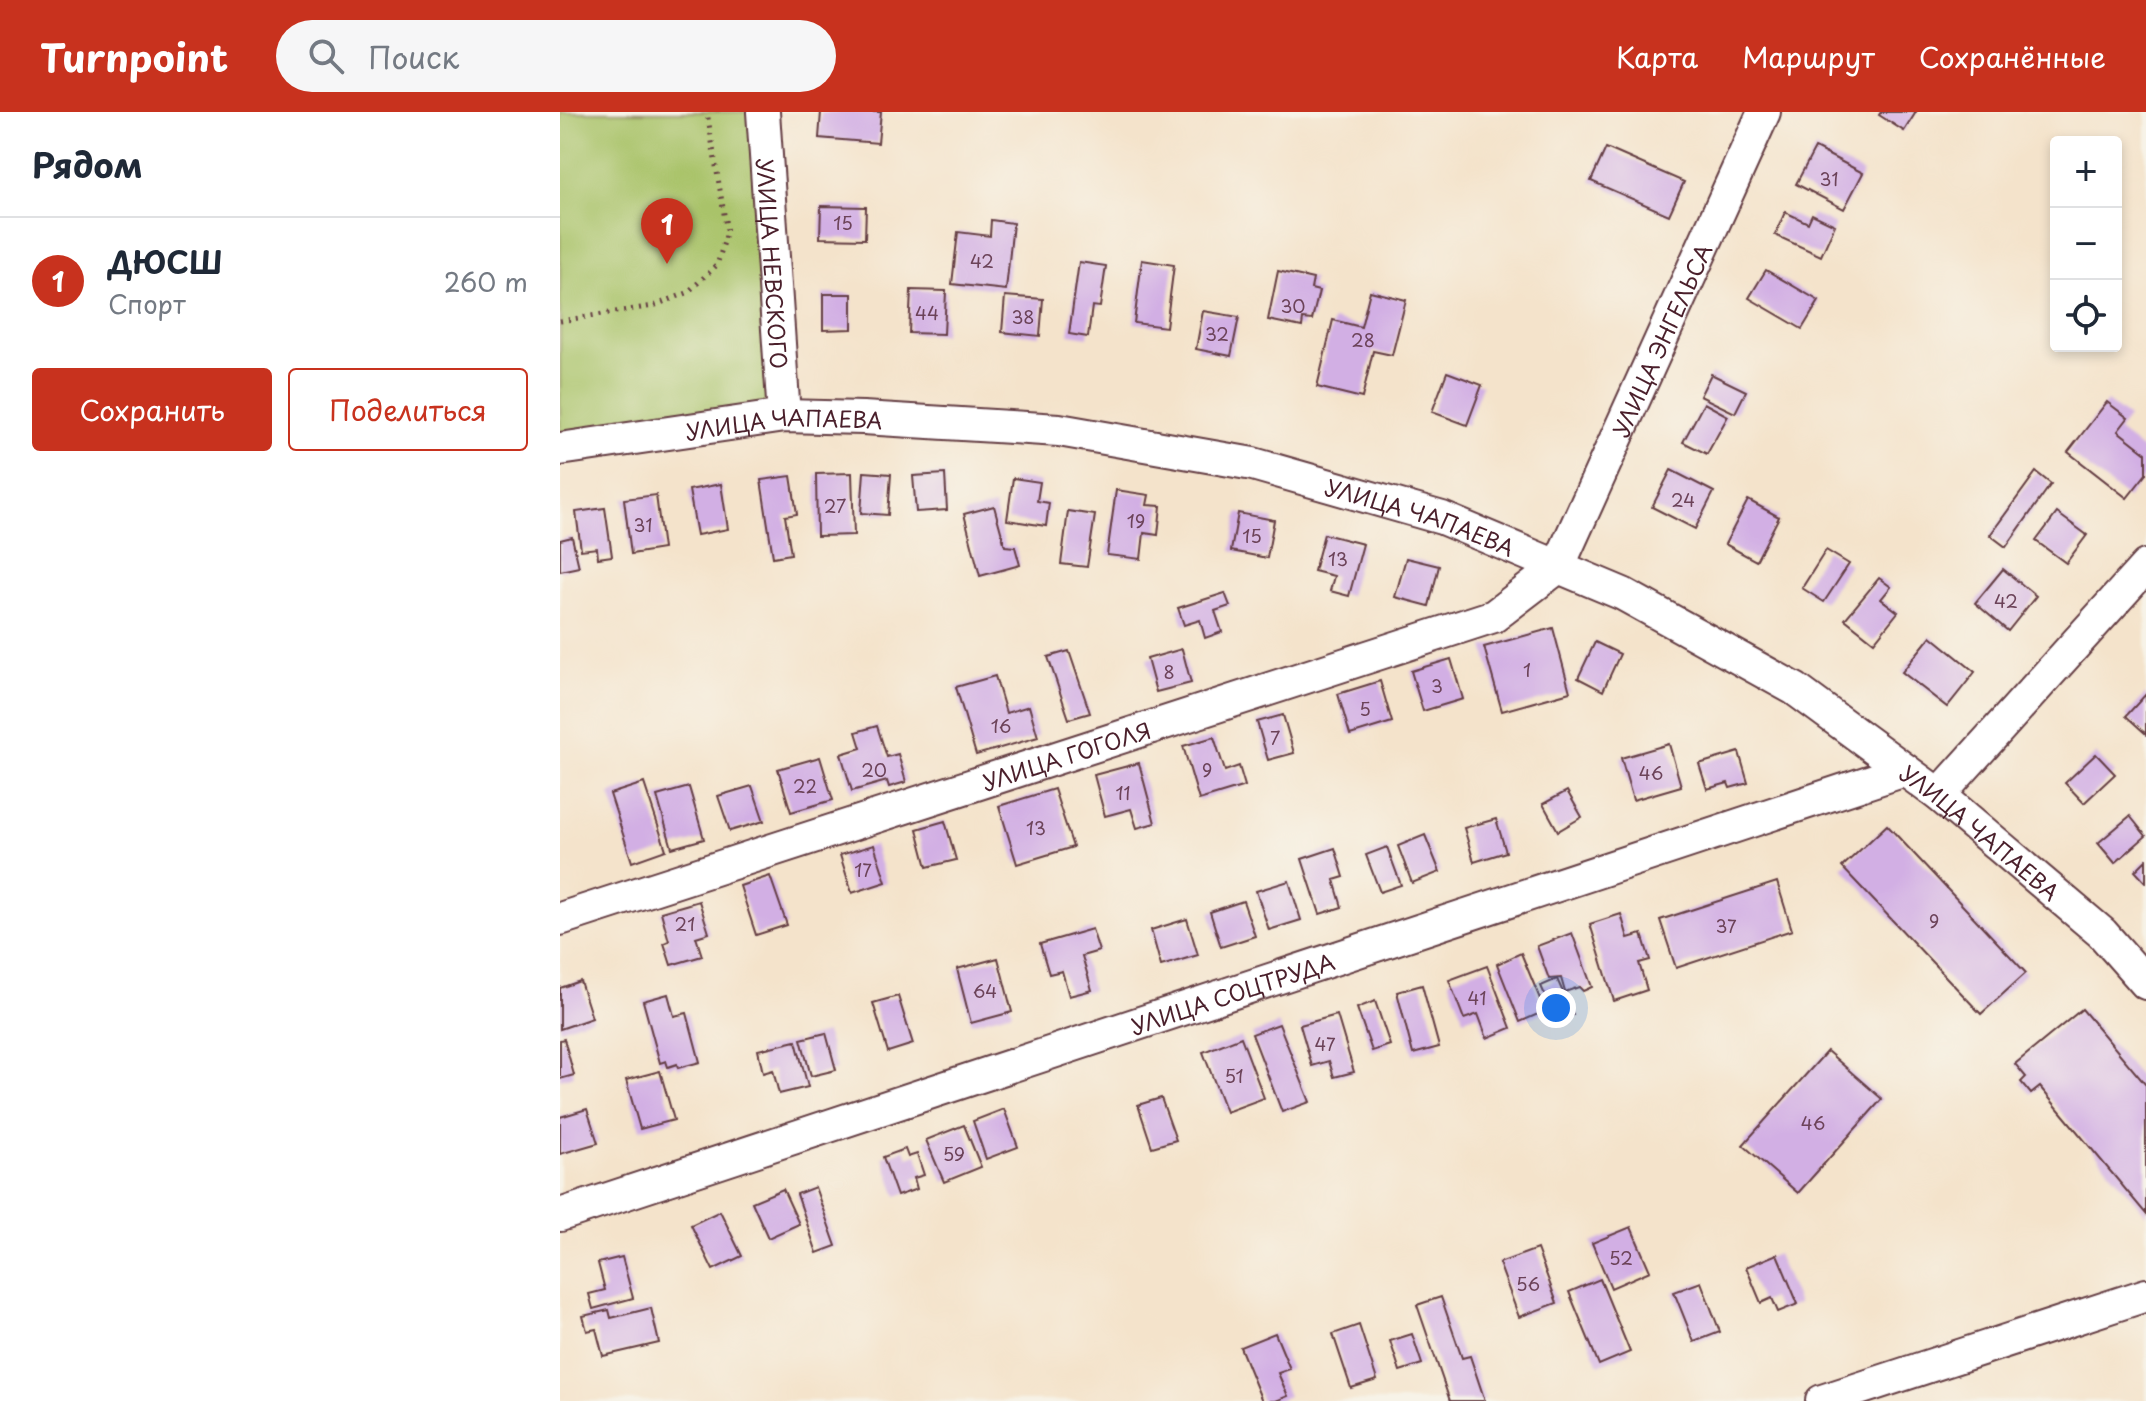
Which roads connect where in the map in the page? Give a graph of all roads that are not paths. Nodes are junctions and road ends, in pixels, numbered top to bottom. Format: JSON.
{"nodes":[{"id":1,"x":763,"y":112,"type":"edge"},
{"id":2,"x":1764,"y":112,"type":"edge"},
{"id":3,"x":784,"y":416,"type":"junction"},
{"id":4,"x":560,"y":449,"type":"edge"},
{"id":5,"x":2146,"y":566,"type":"edge"},
{"id":6,"x":1558,"y":567,"type":"junction"},
{"id":7,"x":1905,"y":770,"type":"junction"},
{"id":8,"x":1939,"y":795,"type":"junction"},
{"id":9,"x":560,"y":919,"type":"edge"},
{"id":10,"x":2146,"y":983,"type":"edge"},
{"id":11,"x":560,"y":1215,"type":"edge"},
{"id":12,"x":2146,"y":1295,"type":"edge"},
{"id":13,"x":1822,"y":1401,"type":"edge"}],
"edges":[{"from":1,"to":3,"type":"street","name":"УЛИЦА НЕВСКОГО"},
{"from":2,"to":6,"type":"street","name":"УЛИЦА ЭНГЕЛЬСА"},
{"from":3,"to":4,"type":"street","name":"УЛИЦА ЧАПАЕВА"},
{"from":3,"to":6,"type":"street","name":"УЛИЦА ЧАПАЕВА"},
{"from":5,"to":8,"type":"street"},
{"from":6,"to":7,"type":"street","name":"УЛИЦА ЧАПАЕВА"},
{"from":6,"to":9,"type":"street","name":"УЛИЦА ГОГОЛЯ"},
{"from":7,"to":8,"type":"street","name":"УЛИЦА ЧАПАЕВА"},
{"from":7,"to":11,"type":"street","name":"УЛИЦА СОЦТРУДА"},
{"from":8,"to":10,"type":"street","name":"УЛИЦА ЧАПАЕВА"},
{"from":12,"to":13,"type":"street"}]}
